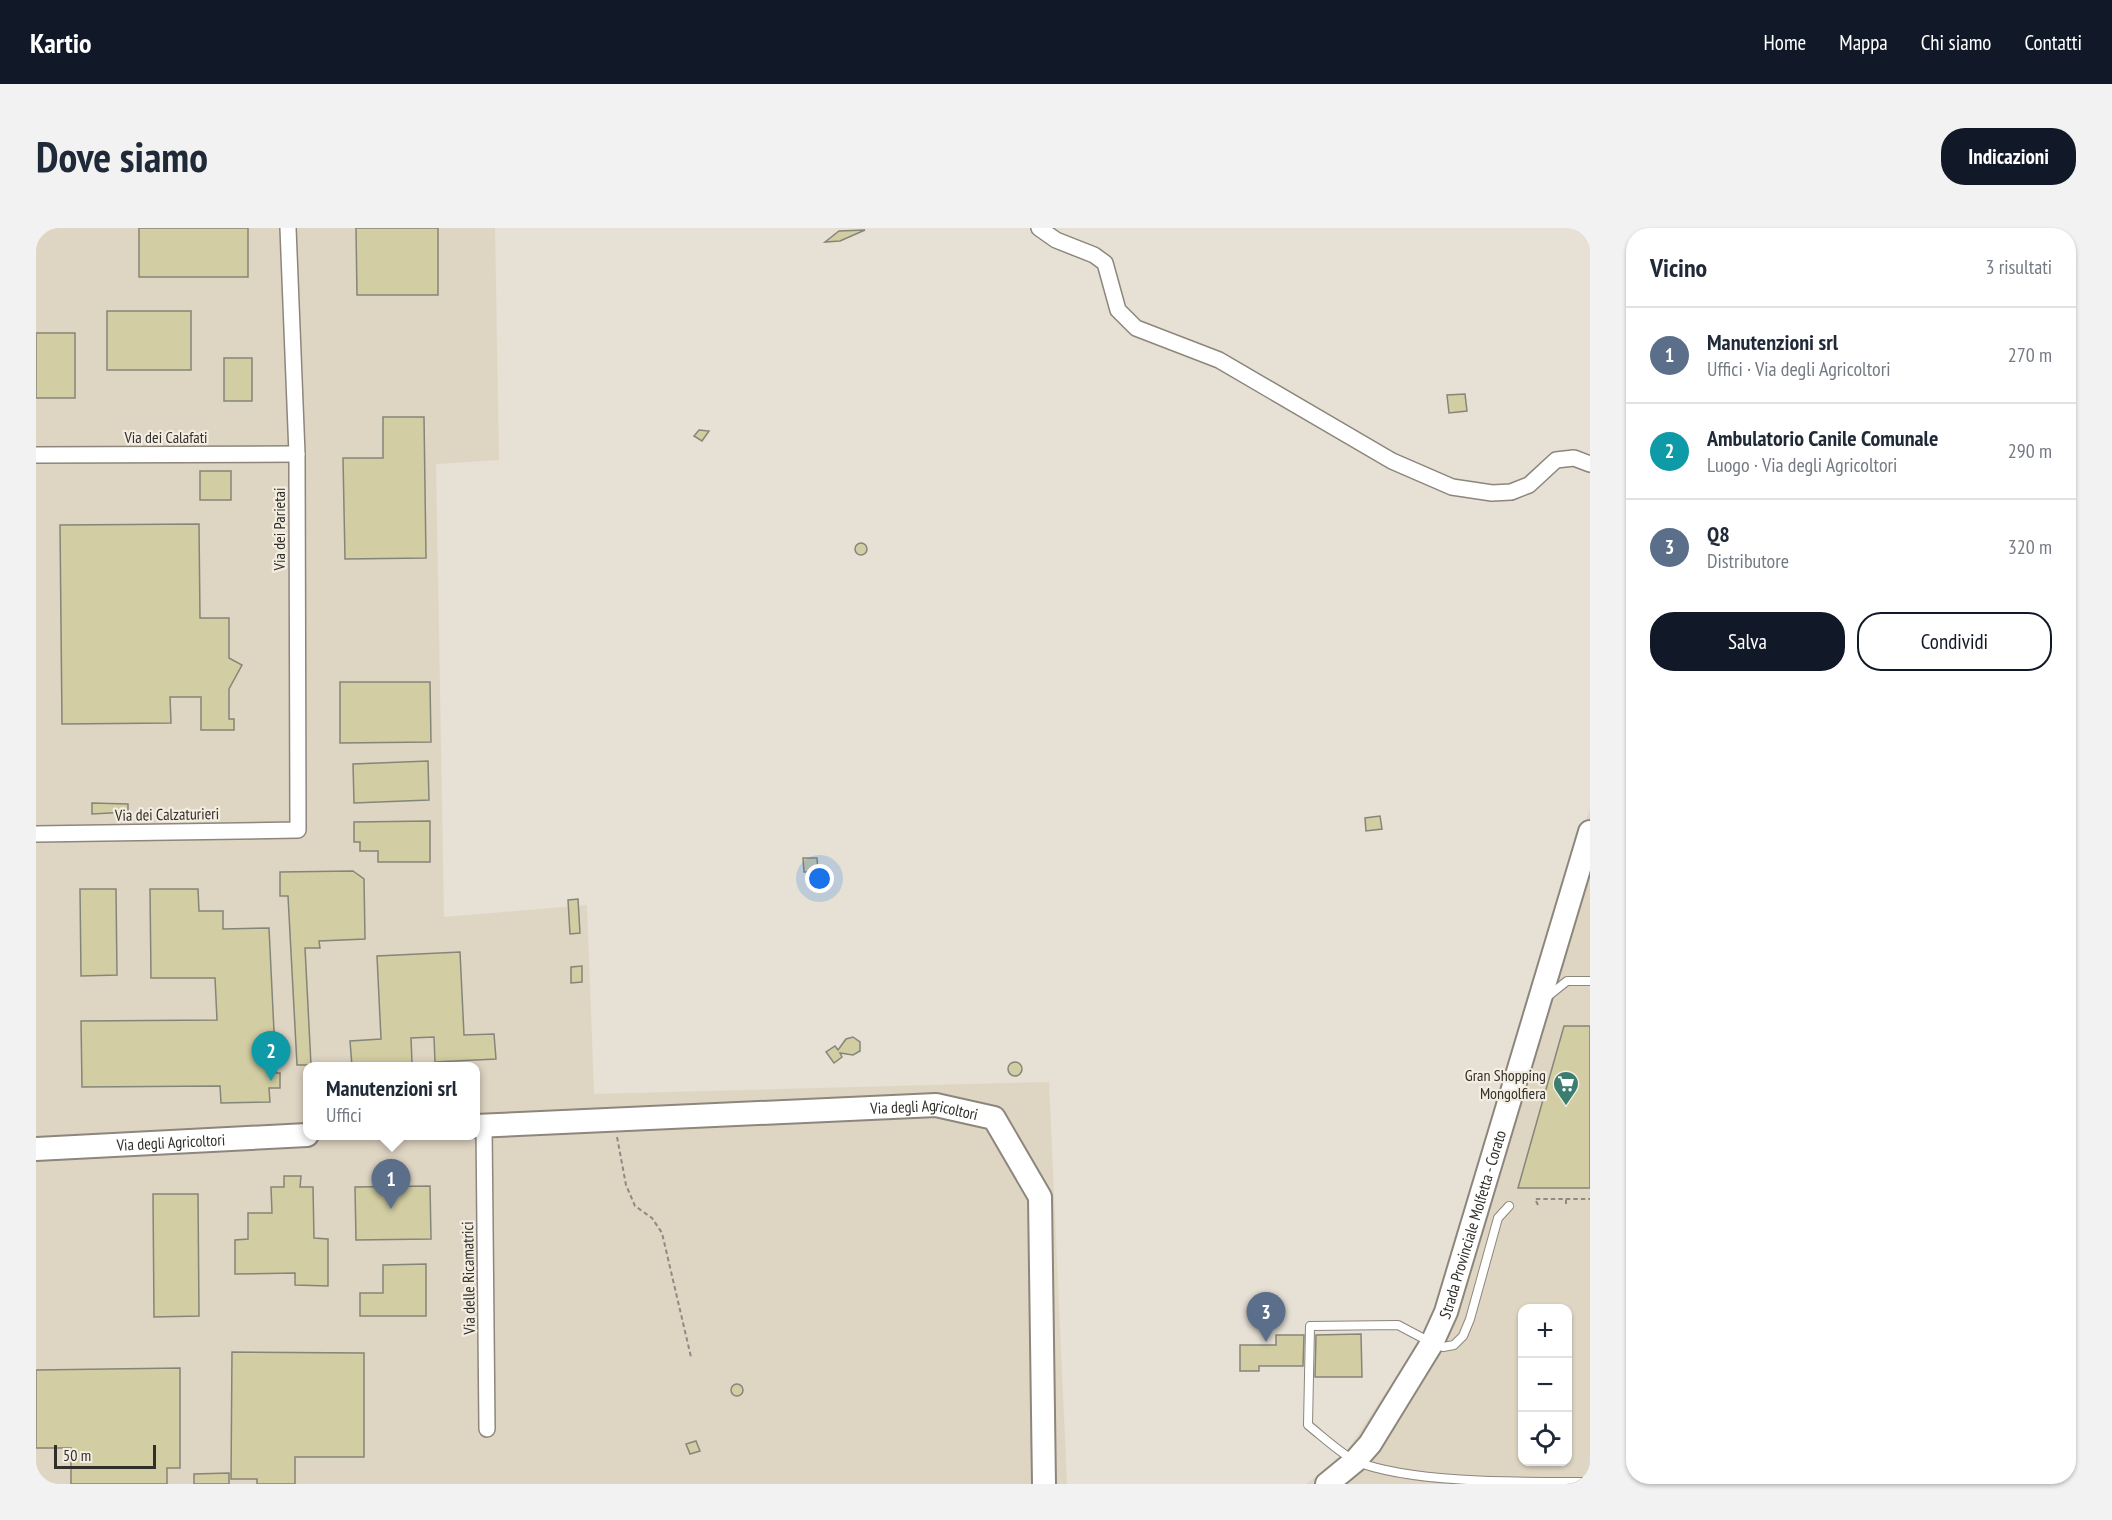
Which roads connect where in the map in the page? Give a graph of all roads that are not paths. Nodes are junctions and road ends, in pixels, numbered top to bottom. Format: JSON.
{"nodes":[{"id":1,"x":288,"y":228,"type":"edge"},
{"id":2,"x":1040,"y":228,"type":"edge"},
{"id":3,"x":297,"y":454,"type":"junction"},
{"id":4,"x":36,"y":455,"type":"edge"},
{"id":5,"x":1590,"y":464,"type":"edge"},
{"id":6,"x":298,"y":830,"type":"joint"},
{"id":7,"x":1590,"y":832,"type":"edge"},
{"id":8,"x":36,"y":834,"type":"edge"},
{"id":9,"x":1590,"y":981,"type":"edge"},
{"id":10,"x":1537,"y":1005,"type":"junction"},
{"id":11,"x":480,"y":1126,"type":"edge"},
{"id":12,"x":303,"y":1135,"type":"edge"},
{"id":13,"x":36,"y":1149,"type":"edge"},
{"id":14,"x":1509,"y":1206,"type":"dead end"},
{"id":15,"x":1432,"y":1344,"type":"junction"},
{"id":16,"x":487,"y":1430,"type":"dead end"},
{"id":17,"x":1355,"y":1461,"type":"junction"},
{"id":18,"x":1590,"y":1482,"type":"edge"},
{"id":19,"x":1044,"y":1484,"type":"edge"},
{"id":20,"x":1327,"y":1484,"type":"edge"}],
"edges":[{"from":1,"to":3,"type":"street","name":"Via dei Parietai"},
{"from":2,"to":5,"type":"street"},
{"from":3,"to":4,"type":"street","name":"Via dei Calafati"},
{"from":3,"to":6,"type":"street","name":"Via dei Parietai"},
{"from":6,"to":8,"type":"street","name":"Via dei Calzaturieri"},
{"from":7,"to":10,"type":"street","name":"Strada Provinciale Molfetta - Corato"},
{"from":9,"to":10,"type":"lane"},
{"from":10,"to":15,"type":"street","name":"Strada Provinciale Molfetta - Corato"},
{"from":11,"to":16,"type":"street","name":"Via delle Ricamatrici"},
{"from":11,"to":19,"type":"street","name":"Via degli Agricoltori"},
{"from":12,"to":13,"type":"street","name":"Via degli Agricoltori"},
{"from":14,"to":15,"type":"lane"},
{"from":15,"to":17,"type":"street","name":"Strada Provinciale Molfetta - Corato"},
{"from":15,"to":17,"type":"lane"},
{"from":17,"to":18,"type":"lane"},
{"from":17,"to":20,"type":"street","name":"Strada Provinciale Molfetta - Corato"}]}
